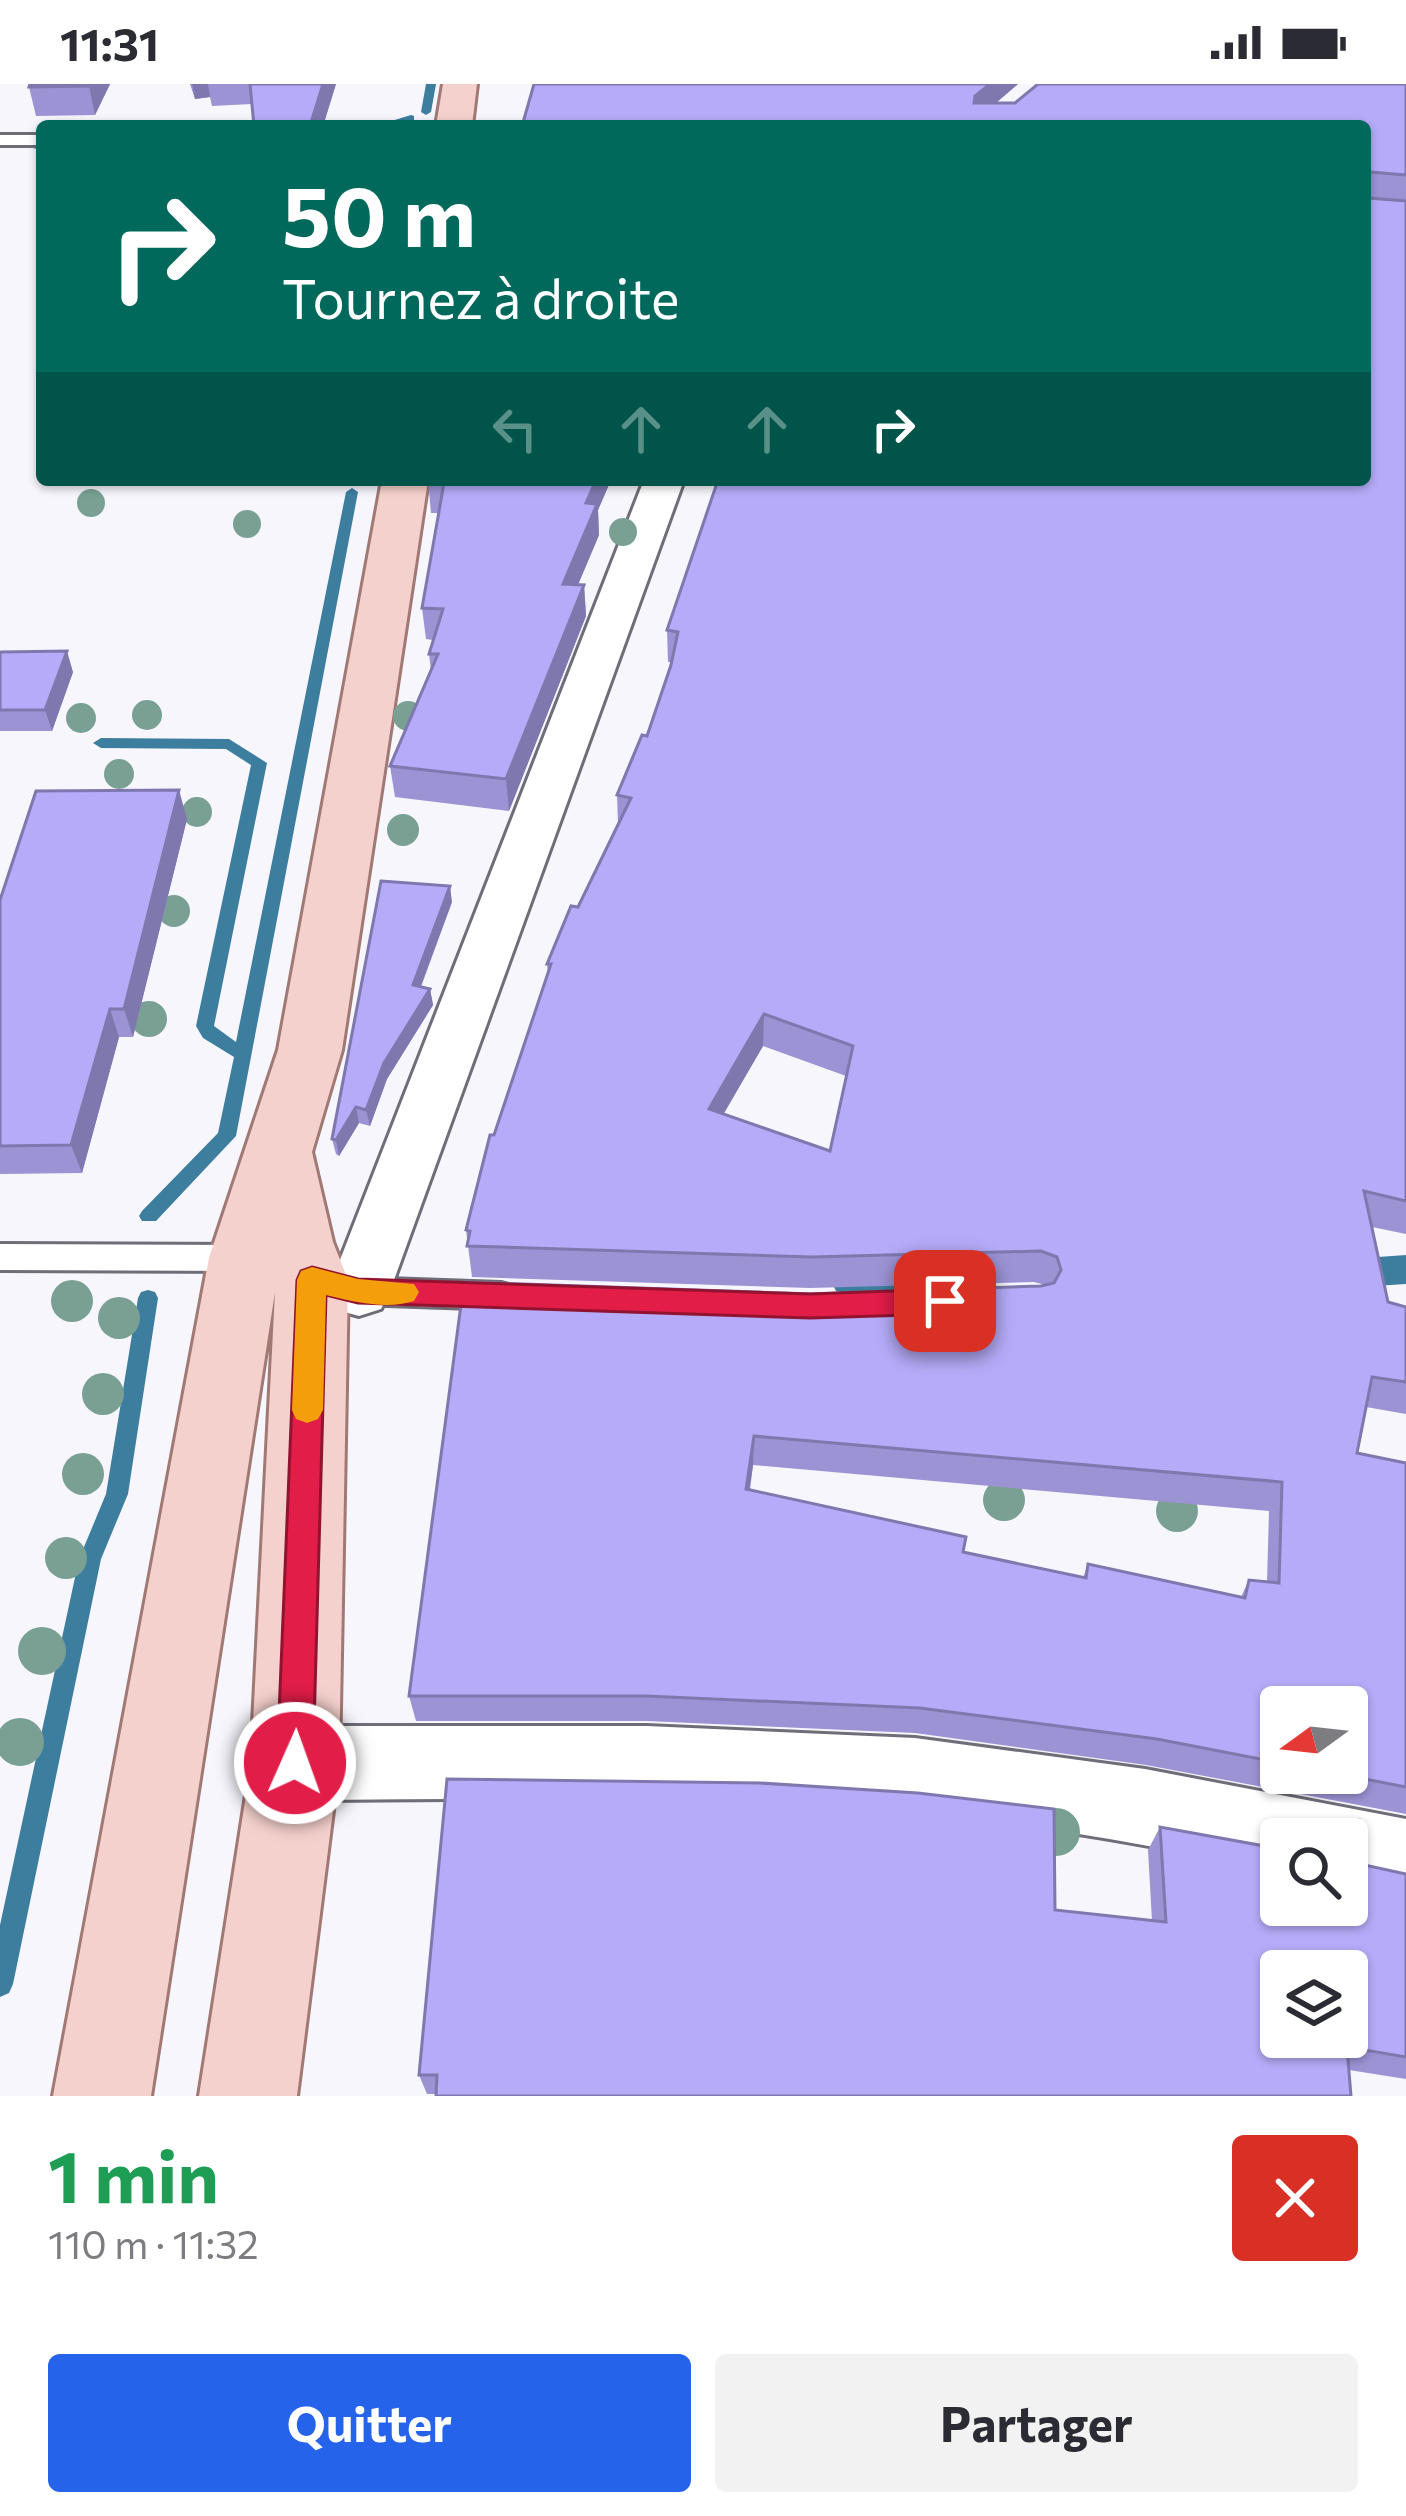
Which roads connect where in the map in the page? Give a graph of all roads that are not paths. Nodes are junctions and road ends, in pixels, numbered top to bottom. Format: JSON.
{"nodes":[{"id":1,"x":460,"y":84,"type":"edge"},
{"id":2,"x":455,"y":120,"type":"edge"},
{"id":3,"x":0,"y":140,"type":"edge"},
{"id":4,"x":36,"y":140,"type":"edge"},
{"id":5,"x":404,"y":486,"type":"edge"},
{"id":6,"x":661,"y":486,"type":"edge"},
{"id":7,"x":0,"y":1257,"type":"edge"},
{"id":8,"x":305,"y":1276,"type":"junction"},
{"id":9,"x":525,"y":1296,"type":"edge"},
{"id":10,"x":295,"y":1763,"type":"junction"},
{"id":11,"x":1260,"y":1829,"type":"edge"},
{"id":12,"x":1368,"y":1850,"type":"edge"},
{"id":13,"x":1406,"y":1858,"type":"edge"},
{"id":14,"x":102,"y":2096,"type":"edge"},
{"id":15,"x":248,"y":2096,"type":"edge"}],
"edges":[{"from":1,"to":2,"type":"main road"},
{"from":3,"to":4,"type":"lane"},
{"from":5,"to":8,"type":"main road"},
{"from":6,"to":8,"type":"street"},
{"from":7,"to":8,"type":"lane"},
{"from":8,"to":9,"type":"lane"},
{"from":8,"to":10,"type":"main road"},
{"from":8,"to":14,"type":"main road"},
{"from":10,"to":11,"type":"street"},
{"from":10,"to":15,"type":"main road"},
{"from":12,"to":13,"type":"street"}]}
